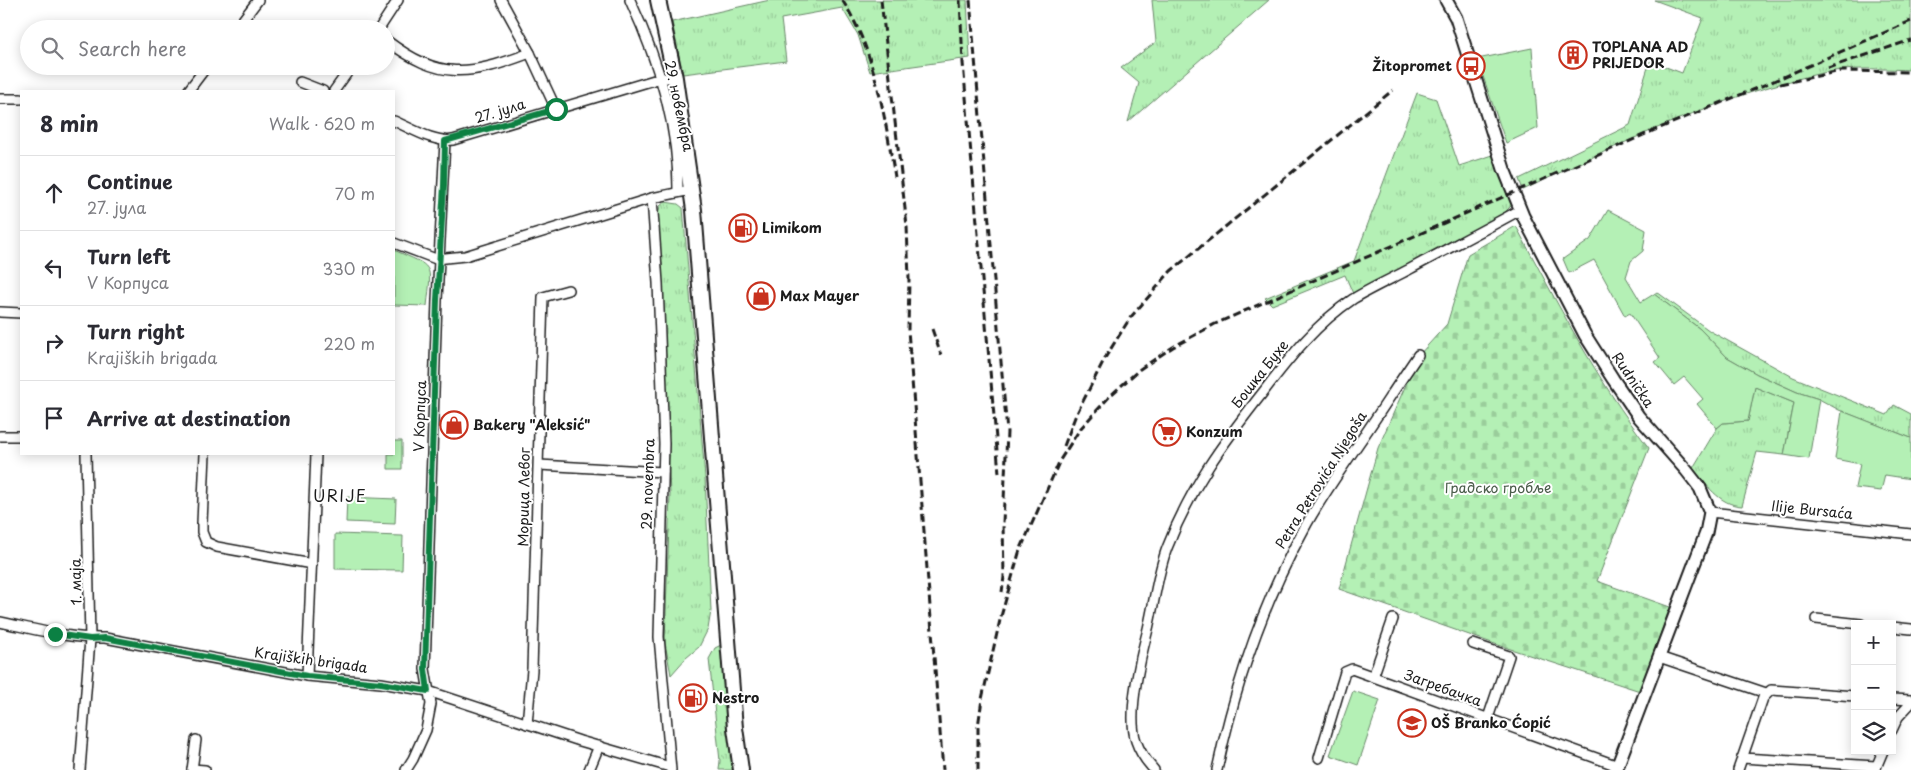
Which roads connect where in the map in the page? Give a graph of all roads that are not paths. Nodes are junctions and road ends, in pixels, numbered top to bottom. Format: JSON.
{"nodes":[{"id":1,"x":258,"y":0,"type":"edge"},
{"id":2,"x":398,"y":0,"type":"edge"},
{"id":3,"x":500,"y":0,"type":"edge"},
{"id":4,"x":630,"y":0,"type":"edge"},
{"id":5,"x":658,"y":0,"type":"edge"},
{"id":6,"x":1446,"y":0,"type":"edge"},
{"id":7,"x":243,"y":20,"type":"edge"},
{"id":8,"x":385,"y":20,"type":"edge"},
{"id":9,"x":395,"y":47,"type":"edge"},
{"id":10,"x":530,"y":53,"type":"junction"},
{"id":11,"x":200,"y":75,"type":"edge"},
{"id":12,"x":346,"y":75,"type":"edge"},
{"id":13,"x":668,"y":78,"type":"junction"},
{"id":14,"x":300,"y":82,"type":"dead end"},
{"id":15,"x":189,"y":90,"type":"edge"},
{"id":16,"x":320,"y":90,"type":"edge"},
{"id":17,"x":335,"y":90,"type":"edge"},
{"id":18,"x":0,"y":99,"type":"edge"},
{"id":19,"x":20,"y":99,"type":"edge"},
{"id":20,"x":556,"y":109,"type":"junction"},
{"id":21,"x":395,"y":121,"type":"edge"},
{"id":22,"x":445,"y":141,"type":"junction"},
{"id":23,"x":684,"y":191,"type":"junction"},
{"id":24,"x":652,"y":198,"type":"junction"},
{"id":25,"x":1520,"y":210,"type":"junction"},
{"id":26,"x":395,"y":243,"type":"edge"},
{"id":27,"x":439,"y":259,"type":"junction"},
{"id":28,"x":568,"y":290,"type":"dead end"},
{"id":29,"x":0,"y":312,"type":"edge"},
{"id":30,"x":20,"y":313,"type":"edge"},
{"id":31,"x":1418,"y":355,"type":"dead end"},
{"id":32,"x":0,"y":436,"type":"edge"},
{"id":33,"x":20,"y":436,"type":"edge"},
{"id":34,"x":86,"y":455,"type":"edge"},
{"id":35,"x":205,"y":455,"type":"edge"},
{"id":36,"x":316,"y":455,"type":"edge"},
{"id":37,"x":538,"y":465,"type":"junction"},
{"id":38,"x":663,"y":472,"type":"junction"},
{"id":39,"x":1710,"y":512,"type":"junction"},
{"id":40,"x":1911,"y":534,"type":"edge"},
{"id":41,"x":312,"y":564,"type":"junction"},
{"id":42,"x":1393,"y":619,"type":"dead end"},
{"id":43,"x":1816,"y":619,"type":"dead end"},
{"id":44,"x":0,"y":622,"type":"edge"},
{"id":45,"x":1851,"y":623,"type":"edge"},
{"id":46,"x":1896,"y":627,"type":"edge"},
{"id":47,"x":1911,"y":629,"type":"edge"},
{"id":48,"x":90,"y":639,"type":"junction"},
{"id":49,"x":1473,"y":644,"type":"dead end"},
{"id":50,"x":1659,"y":657,"type":"junction"},
{"id":51,"x":307,"y":676,"type":"junction"},
{"id":52,"x":1373,"y":677,"type":"junction"},
{"id":53,"x":428,"y":691,"type":"junction"},
{"id":54,"x":1766,"y":693,"type":"junction"},
{"id":55,"x":1851,"y":696,"type":"edge"},
{"id":56,"x":1896,"y":700,"type":"edge"},
{"id":57,"x":1911,"y":702,"type":"edge"},
{"id":58,"x":1488,"y":718,"type":"junction"},
{"id":59,"x":1896,"y":721,"type":"edge"},
{"id":60,"x":527,"y":724,"type":"junction"},
{"id":61,"x":196,"y":740,"type":"dead end"},
{"id":62,"x":599,"y":746,"type":"junction"},
{"id":63,"x":1881,"y":755,"type":"edge"},
{"id":64,"x":1318,"y":758,"type":"dead end"},
{"id":65,"x":1742,"y":758,"type":"junction"},
{"id":66,"x":1617,"y":768,"type":"edge"},
{"id":67,"x":1875,"y":768,"type":"edge"},
{"id":68,"x":192,"y":769,"type":"edge"},
{"id":69,"x":670,"y":769,"type":"edge"},
{"id":70,"x":80,"y":770,"type":"edge"},
{"id":71,"x":205,"y":770,"type":"edge"},
{"id":72,"x":406,"y":770,"type":"edge"},
{"id":73,"x":589,"y":770,"type":"edge"},
{"id":74,"x":741,"y":770,"type":"edge"},
{"id":75,"x":1154,"y":770,"type":"edge"},
{"id":76,"x":1217,"y":770,"type":"edge"},
{"id":77,"x":1738,"y":770,"type":"edge"}],
"edges":[{"from":1,"to":7,"type":"street"},
{"from":2,"to":8,"type":"street"},
{"from":3,"to":10,"type":"street"},
{"from":4,"to":13,"type":"street","name":"29. новембра"},
{"from":5,"to":13,"type":"main road"},
{"from":6,"to":25,"type":"street","name":"Rudnička"},
{"from":9,"to":10,"type":"street"},
{"from":10,"to":20,"type":"street"},
{"from":11,"to":15,"type":"street"},
{"from":12,"to":17,"type":"street"},
{"from":13,"to":20,"type":"street","name":"27. јула"},
{"from":13,"to":23,"type":"main road"},
{"from":14,"to":16,"type":"street"},
{"from":18,"to":19,"type":"street"},
{"from":20,"to":22,"type":"street","name":"27. јула"},
{"from":21,"to":22,"type":"street"},
{"from":22,"to":27,"type":"street","name":"V Корпуса"},
{"from":23,"to":24,"type":"street"},
{"from":23,"to":74,"type":"main road"},
{"from":24,"to":27,"type":"street"},
{"from":24,"to":38,"type":"street","name":"29. novembra"},
{"from":25,"to":39,"type":"street","name":"Rudnička"},
{"from":25,"to":75,"type":"street","name":"Бошка Бухе"},
{"from":26,"to":27,"type":"street"},
{"from":27,"to":53,"type":"street","name":"V Корпуса"},
{"from":28,"to":37,"type":"street","name":"Морица Левог"},
{"from":29,"to":30,"type":"street"},
{"from":31,"to":76,"type":"street","name":"Petra Petrovića Njegoša"},
{"from":32,"to":33,"type":"street"},
{"from":34,"to":48,"type":"street","name":"1. маја"},
{"from":35,"to":41,"type":"street"},
{"from":36,"to":41,"type":"street"},
{"from":37,"to":38,"type":"street"},
{"from":37,"to":60,"type":"street","name":"Морица Левог"},
{"from":38,"to":69,"type":"street","name":"29. novembra"},
{"from":39,"to":40,"type":"street","name":"Ilije Bursaća"},
{"from":39,"to":50,"type":"street"},
{"from":41,"to":51,"type":"street"},
{"from":42,"to":52,"type":"street"},
{"from":43,"to":45,"type":"street"},
{"from":44,"to":48,"type":"street","name":"Krajiških brigada"},
{"from":46,"to":47,"type":"street"},
{"from":48,"to":51,"type":"street","name":"Krajiških brigada"},
{"from":48,"to":70,"type":"street","name":"1. маја"},
{"from":49,"to":58,"type":"street"},
{"from":50,"to":54,"type":"street"},
{"from":50,"to":66,"type":"street"},
{"from":51,"to":53,"type":"street","name":"Krajiških brigada"},
{"from":52,"to":58,"type":"street","name":"Загребачка"},
{"from":52,"to":64,"type":"street","name":"Загребачка"},
{"from":53,"to":60,"type":"street","name":"Krajiških brigada"},
{"from":53,"to":72,"type":"street","name":"V Корпуса"},
{"from":54,"to":55,"type":"street"},
{"from":54,"to":65,"type":"street"},
{"from":56,"to":57,"type":"street"},
{"from":57,"to":59,"type":"street"},
{"from":58,"to":66,"type":"street","name":"Загребачка"},
{"from":60,"to":62,"type":"street","name":"Krajiških brigada"},
{"from":61,"to":68,"type":"street"},
{"from":62,"to":69,"type":"street","name":"Krajiških brigada"},
{"from":62,"to":73,"type":"street"},
{"from":63,"to":67,"type":"street"},
{"from":65,"to":67,"type":"street"},
{"from":65,"to":77,"type":"street"},
{"from":68,"to":71,"type":"street"}]}
